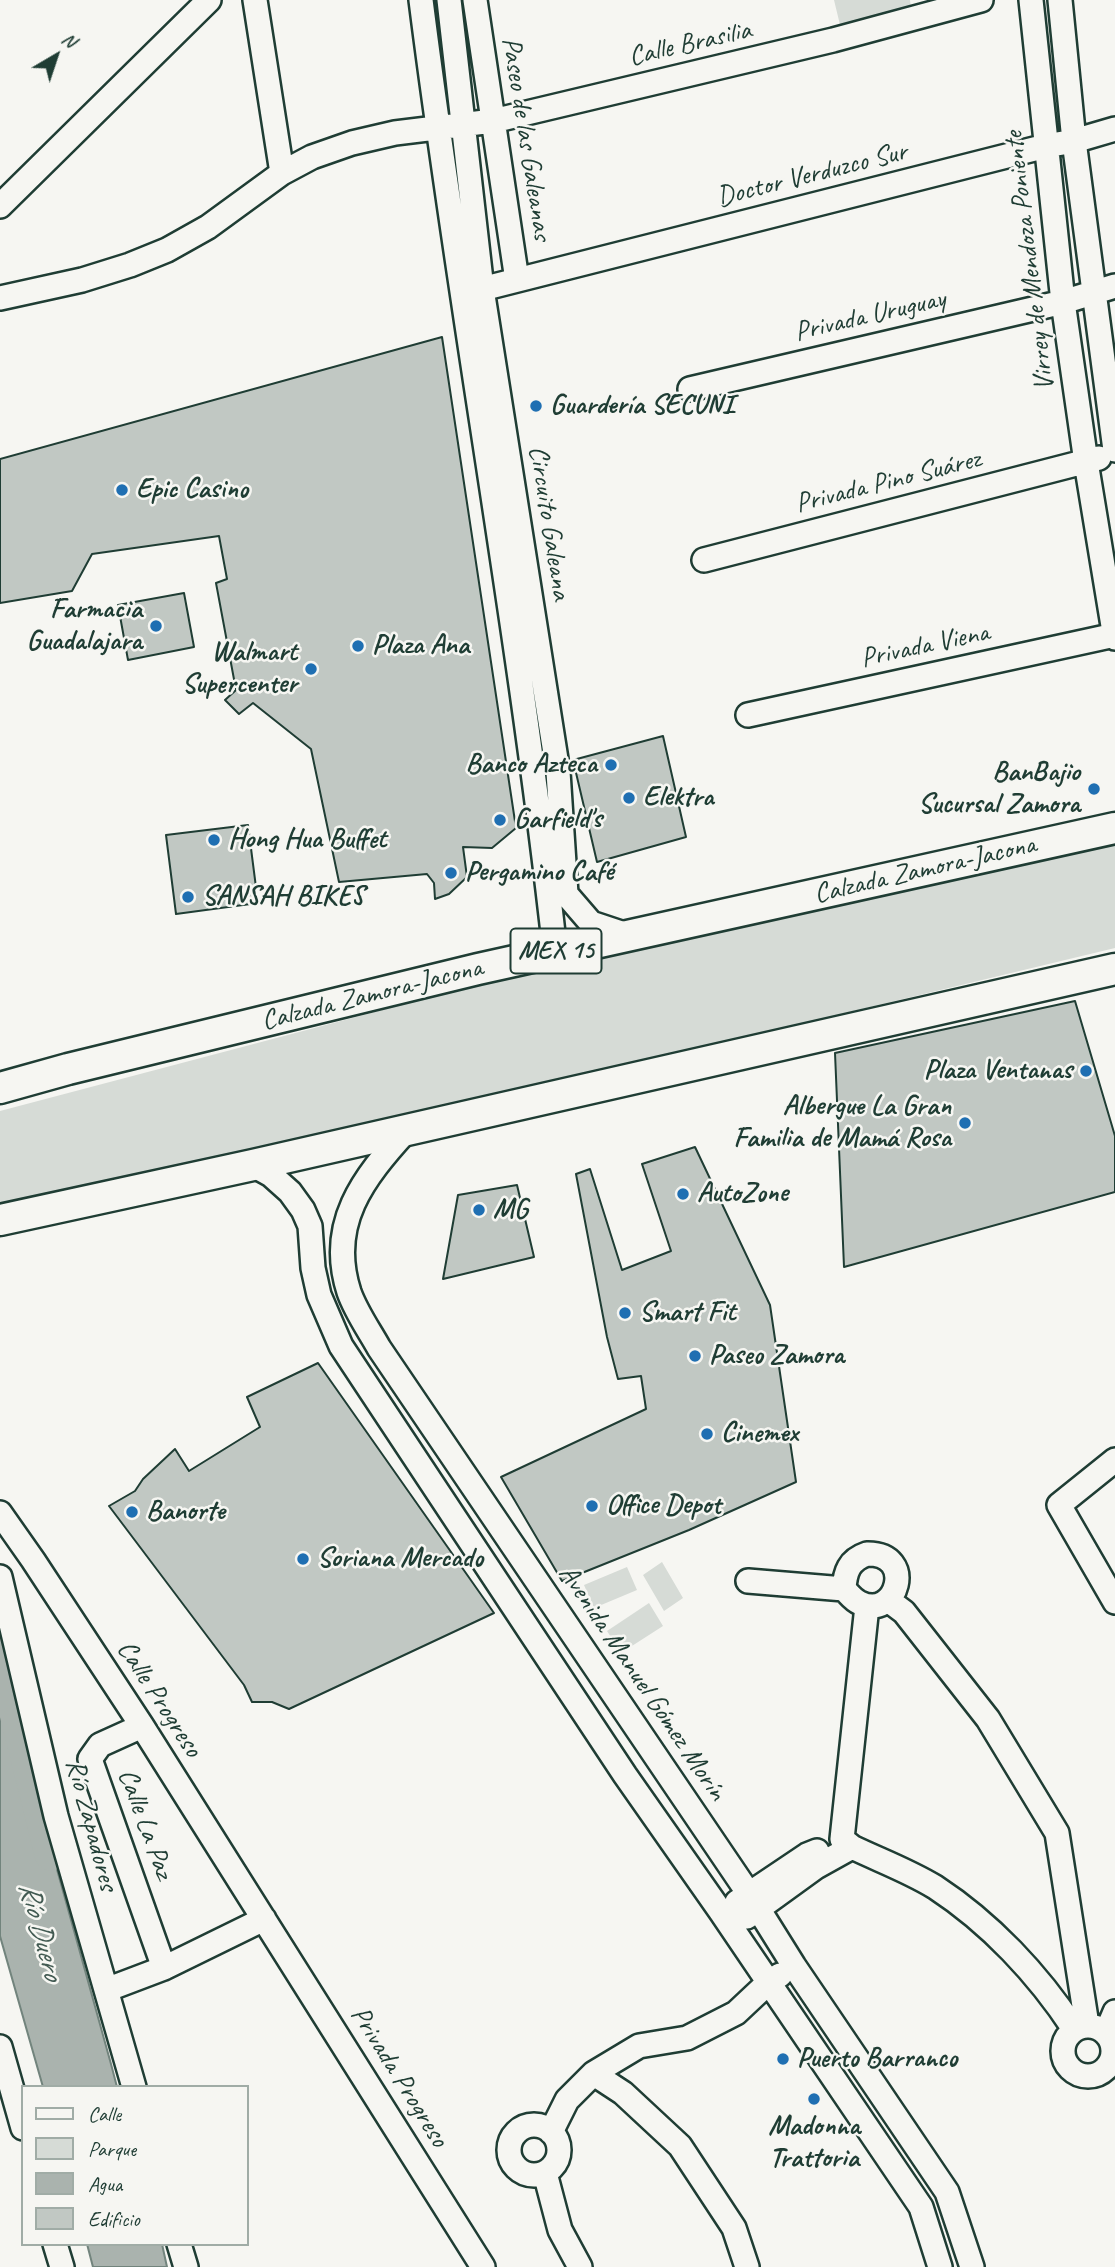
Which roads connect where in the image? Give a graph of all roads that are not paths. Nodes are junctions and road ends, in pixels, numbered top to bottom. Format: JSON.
{"nodes":[{"id":1,"x":209,"y":0,"type":"edge"},
{"id":2,"x":255,"y":0,"type":"edge"},
{"id":3,"x":421,"y":0,"type":"edge"},
{"id":4,"x":449,"y":0,"type":"edge"},
{"id":5,"x":475,"y":0,"type":"edge"},
{"id":6,"x":981,"y":0,"type":"edge"},
{"id":7,"x":1031,"y":0,"type":"edge"},
{"id":8,"x":1060,"y":0,"type":"edge"},
{"id":9,"x":494,"y":121,"type":"junction"},
{"id":10,"x":464,"y":125,"type":"junction"},
{"id":11,"x":437,"y":129,"type":"junction"},
{"id":12,"x":1115,"y":129,"type":"edge"},
{"id":13,"x":1073,"y":141,"type":"junction"},
{"id":14,"x":1046,"y":146,"type":"junction"},
{"id":15,"x":282,"y":173,"type":"junction"},
{"id":16,"x":0,"y":206,"type":"edge"},
{"id":17,"x":521,"y":279,"type":"junction"},
{"id":18,"x":1115,"y":286,"type":"edge"},
{"id":19,"x":472,"y":292,"type":"junction"},
{"id":20,"x":1093,"y":292,"type":"junction"},
{"id":21,"x":0,"y":298,"type":"edge"},
{"id":22,"x":1063,"y":302,"type":"junction"},
{"id":23,"x":690,"y":389,"type":"dead end"},
{"id":24,"x":1115,"y":452,"type":"edge"},
{"id":25,"x":1086,"y":462,"type":"junction"},
{"id":26,"x":704,"y":560,"type":"dead end"},
{"id":27,"x":1115,"y":636,"type":"edge"},
{"id":28,"x":748,"y":715,"type":"dead end"},
{"id":29,"x":558,"y":772,"type":"junction"},
{"id":30,"x":533,"y":776,"type":"junction"},
{"id":31,"x":1111,"y":835,"type":"edge"},
{"id":32,"x":630,"y":936,"type":"junction"},
{"id":33,"x":555,"y":951,"type":"junction"},
{"id":34,"x":1115,"y":969,"type":"edge"},
{"id":35,"x":0,"y":1088,"type":"edge"},
{"id":36,"x":407,"y":1130,"type":"junction"},
{"id":37,"x":253,"y":1165,"type":"junction"},
{"id":38,"x":0,"y":1220,"type":"edge"},
{"id":39,"x":1115,"y":1460,"type":"edge"},
{"id":40,"x":0,"y":1513,"type":"edge"},
{"id":41,"x":0,"y":1577,"type":"edge"},
{"id":42,"x":748,"y":1581,"type":"dead end"},
{"id":43,"x":844,"y":1589,"type":"junction"},
{"id":44,"x":1115,"y":1602,"type":"edge"},
{"id":45,"x":878,"y":1603,"type":"junction"},
{"id":46,"x":142,"y":1726,"type":"junction"},
{"id":47,"x":847,"y":1843,"type":"junction"},
{"id":48,"x":753,"y":1901,"type":"junction"},
{"id":49,"x":264,"y":1919,"type":"junction"},
{"id":50,"x":726,"y":1919,"type":"junction"},
{"id":51,"x":790,"y":1960,"type":"junction"},
{"id":52,"x":164,"y":1968,"type":"junction"},
{"id":53,"x":765,"y":1976,"type":"junction"},
{"id":54,"x":106,"y":1990,"type":"junction"},
{"id":55,"x":1115,"y":2011,"type":"edge"},
{"id":56,"x":1089,"y":2029,"type":"junction"},
{"id":57,"x":0,"y":2047,"type":"edge"},
{"id":58,"x":594,"y":2074,"type":"junction"},
{"id":59,"x":133,"y":2085,"type":"edge"},
{"id":60,"x":21,"y":2121,"type":"edge"},
{"id":61,"x":551,"y":2132,"type":"junction"},
{"id":62,"x":545,"y":2173,"type":"junction"},
{"id":63,"x":56,"y":2246,"type":"edge"},
{"id":64,"x":180,"y":2246,"type":"edge"},
{"id":65,"x":964,"y":2265,"type":"edge"},
{"id":66,"x":62,"y":2267,"type":"edge"},
{"id":67,"x":186,"y":2267,"type":"edge"},
{"id":68,"x":483,"y":2267,"type":"edge"},
{"id":69,"x":580,"y":2267,"type":"edge"},
{"id":70,"x":747,"y":2267,"type":"edge"},
{"id":71,"x":940,"y":2267,"type":"edge"}],
"edges":[{"from":1,"to":16,"type":"street"},
{"from":2,"to":15,"type":"street"},
{"from":3,"to":11,"type":"street","name":"Circuito Galeana"},
{"from":4,"to":10,"type":"street","name":"Circuito Galeana"},
{"from":5,"to":9,"type":"street","name":"Paseo de las Galeanas"},
{"from":6,"to":9,"type":"street","name":"Calle Brasilia"},
{"from":7,"to":14,"type":"street","name":"Virrey de Mendoza Poniente"},
{"from":8,"to":13,"type":"street","name":"Virrey de Mendoza Poniente"},
{"from":9,"to":10,"type":"street","name":"Calle Brasilia"},
{"from":9,"to":17,"type":"street","name":"Paseo de las Galeanas"},
{"from":10,"to":11,"type":"street","name":"Calle Brasilia"},
{"from":10,"to":19,"type":"street","name":"Circuito Galeana"},
{"from":11,"to":15,"type":"street","name":"Calle Brasilia"},
{"from":11,"to":19,"type":"street","name":"Circuito Galeana"},
{"from":12,"to":13,"type":"street","name":"Doctor Verduzco Sur"},
{"from":13,"to":14,"type":"street","name":"Doctor Verduzco Sur"},
{"from":13,"to":20,"type":"street","name":"Virrey de Mendoza Poniente"},
{"from":14,"to":17,"type":"street","name":"Doctor Verduzco Sur"},
{"from":14,"to":22,"type":"street","name":"Virrey de Mendoza Poniente"},
{"from":15,"to":21,"type":"street","name":"Calle Brasilia"},
{"from":17,"to":19,"type":"street","name":"Doctor Verduzco Sur"},
{"from":18,"to":20,"type":"street","name":"Privada Uruguay"},
{"from":19,"to":29,"type":"street","name":"Circuito Galeana"},
{"from":19,"to":30,"type":"street","name":"Circuito Galeana"},
{"from":20,"to":22,"type":"street","name":"Privada Uruguay"},
{"from":20,"to":24,"type":"street","name":"Virrey de Mendoza Poniente"},
{"from":22,"to":23,"type":"street","name":"Privada Uruguay"},
{"from":22,"to":25,"type":"street","name":"Virrey de Mendoza Poniente"},
{"from":24,"to":25,"type":"street","name":"Privada Pino Suárez"},
{"from":25,"to":26,"type":"street","name":"Privada Pino Suárez"},
{"from":25,"to":27,"type":"street","name":"Virrey de Mendoza Poniente"},
{"from":27,"to":28,"type":"street","name":"Privada Viena"},
{"from":29,"to":30,"type":"street"},
{"from":29,"to":32,"type":"street","name":"Circuito Galeana"},
{"from":30,"to":33,"type":"street","name":"Circuito Galeana"},
{"from":31,"to":32,"type":"main road","name":"Calzada Zamora-Jacona","number":"MEX 15"},
{"from":32,"to":33,"type":"main road","name":"Calzada Zamora-Jacona","number":"MEX 15"},
{"from":33,"to":35,"type":"main road","name":"Calzada Zamora-Jacona","number":"MEX 15"},
{"from":34,"to":36,"type":"main road"},
{"from":36,"to":37,"type":"main road"},
{"from":36,"to":48,"type":"street","name":"Avenida Manuel Gómez Morín"},
{"from":37,"to":38,"type":"main road"},
{"from":37,"to":50,"type":"street"},
{"from":39,"to":44,"type":"street"},
{"from":40,"to":46,"type":"street","name":"Calle Progreso"},
{"from":41,"to":54,"type":"street","name":"Río Zapadores"},
{"from":42,"to":43,"type":"street"},
{"from":43,"to":45,"type":"street"},
{"from":43,"to":45,"type":"street"},
{"from":45,"to":47,"type":"street"},
{"from":45,"to":56,"type":"street"},
{"from":46,"to":49,"type":"street","name":"Calle Progreso"},
{"from":46,"to":52,"type":"street","name":"Calle La Paz"},
{"from":47,"to":48,"type":"street"},
{"from":47,"to":56,"type":"street"},
{"from":48,"to":50,"type":"street"},
{"from":48,"to":51,"type":"street","name":"Avenida Manuel Gómez Morín"},
{"from":49,"to":52,"type":"street"},
{"from":49,"to":68,"type":"street","name":"Privada Progreso"},
{"from":50,"to":53,"type":"street"},
{"from":51,"to":53,"type":"street"},
{"from":51,"to":65,"type":"street","name":"Avenida Manuel Gómez Morín"},
{"from":52,"to":54,"type":"street"},
{"from":53,"to":58,"type":"street"},
{"from":53,"to":71,"type":"street"},
{"from":54,"to":59,"type":"street","name":"Río Zapadores"},
{"from":55,"to":56,"type":"street"},
{"from":57,"to":60,"type":"street"},
{"from":58,"to":61,"type":"street"},
{"from":58,"to":70,"type":"street"},
{"from":61,"to":62,"type":"street"},
{"from":61,"to":62,"type":"street"},
{"from":62,"to":69,"type":"street"},
{"from":63,"to":66,"type":"street"},
{"from":64,"to":67,"type":"street"}]}
